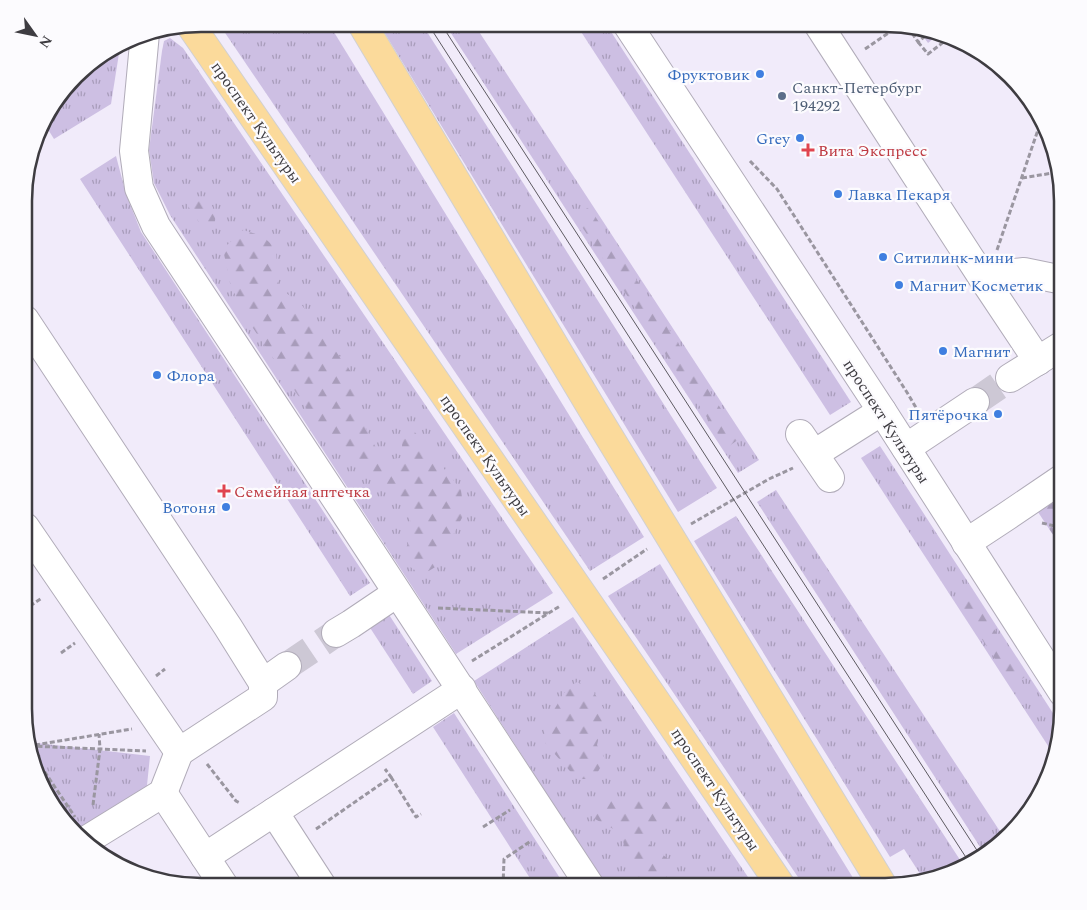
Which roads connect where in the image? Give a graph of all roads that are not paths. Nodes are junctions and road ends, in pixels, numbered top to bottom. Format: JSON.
{"nodes":[{"id":1,"x":367,"y":32,"type":"edge"},
{"id":2,"x":196,"y":33,"type":"edge"},
{"id":3,"x":633,"y":33,"type":"edge"},
{"id":4,"x":824,"y":33,"type":"edge"},
{"id":5,"x":143,"y":43,"type":"edge"},
{"id":6,"x":1054,"y":278,"type":"edge"},
{"id":7,"x":986,"y":284,"type":"junction"},
{"id":8,"x":32,"y":331,"type":"edge"},
{"id":9,"x":1054,"y":351,"type":"edge"},
{"id":10,"x":1038,"y":361,"type":"junction"},
{"id":11,"x":1010,"y":378,"type":"tunnel mouth"},
{"id":12,"x":975,"y":402,"type":"tunnel mouth"},
{"id":13,"x":882,"y":411,"type":"junction"},
{"id":14,"x":906,"y":448,"type":"junction"},
{"id":15,"x":830,"y":478,"type":"dead end"},
{"id":16,"x":1054,"y":484,"type":"edge"},
{"id":17,"x":33,"y":539,"type":"edge"},
{"id":18,"x":966,"y":543,"type":"junction"},
{"id":19,"x":401,"y":600,"type":"junction"},
{"id":20,"x":336,"y":633,"type":"tunnel mouth"},
{"id":21,"x":287,"y":666,"type":"tunnel mouth"},
{"id":22,"x":1054,"y":679,"type":"edge"},
{"id":23,"x":263,"y":683,"type":"junction"},
{"id":24,"x":462,"y":689,"type":"junction"},
{"id":25,"x":185,"y":748,"type":"junction"},
{"id":26,"x":163,"y":792,"type":"junction"},
{"id":27,"x":274,"y":812,"type":"junction"},
{"id":28,"x":91,"y":836,"type":"edge"},
{"id":29,"x":205,"y":856,"type":"junction"},
{"id":30,"x":218,"y":877,"type":"edge"},
{"id":31,"x":316,"y":877,"type":"edge"},
{"id":32,"x":584,"y":878,"type":"edge"},
{"id":33,"x":775,"y":878,"type":"edge"},
{"id":34,"x":878,"y":878,"type":"edge"}],
"edges":[{"from":1,"to":34,"type":"main road"},
{"from":2,"to":33,"type":"main road","name":"проспект Культуры"},
{"from":3,"to":13,"type":"street","name":"проспект Культуры"},
{"from":4,"to":7,"type":"street"},
{"from":5,"to":19,"type":"street"},
{"from":6,"to":7,"type":"street"},
{"from":7,"to":10,"type":"street"},
{"from":8,"to":23,"type":"street"},
{"from":9,"to":10,"type":"street"},
{"from":10,"to":11,"type":"street"},
{"from":12,"to":14,"type":"street"},
{"from":13,"to":14,"type":"street","name":"проспект Культуры"},
{"from":13,"to":15,"type":"street"},
{"from":14,"to":18,"type":"street","name":"проспект Культуры"},
{"from":16,"to":18,"type":"street"},
{"from":17,"to":25,"type":"street"},
{"from":18,"to":22,"type":"street","name":"проспект Культуры"},
{"from":19,"to":20,"type":"street"},
{"from":19,"to":24,"type":"street"},
{"from":21,"to":23,"type":"street"},
{"from":23,"to":25,"type":"street"},
{"from":24,"to":27,"type":"street"},
{"from":24,"to":32,"type":"street"},
{"from":25,"to":26,"type":"street"},
{"from":26,"to":28,"type":"street"},
{"from":26,"to":29,"type":"street"},
{"from":27,"to":29,"type":"street"},
{"from":27,"to":31,"type":"street"},
{"from":29,"to":30,"type":"street"}]}
